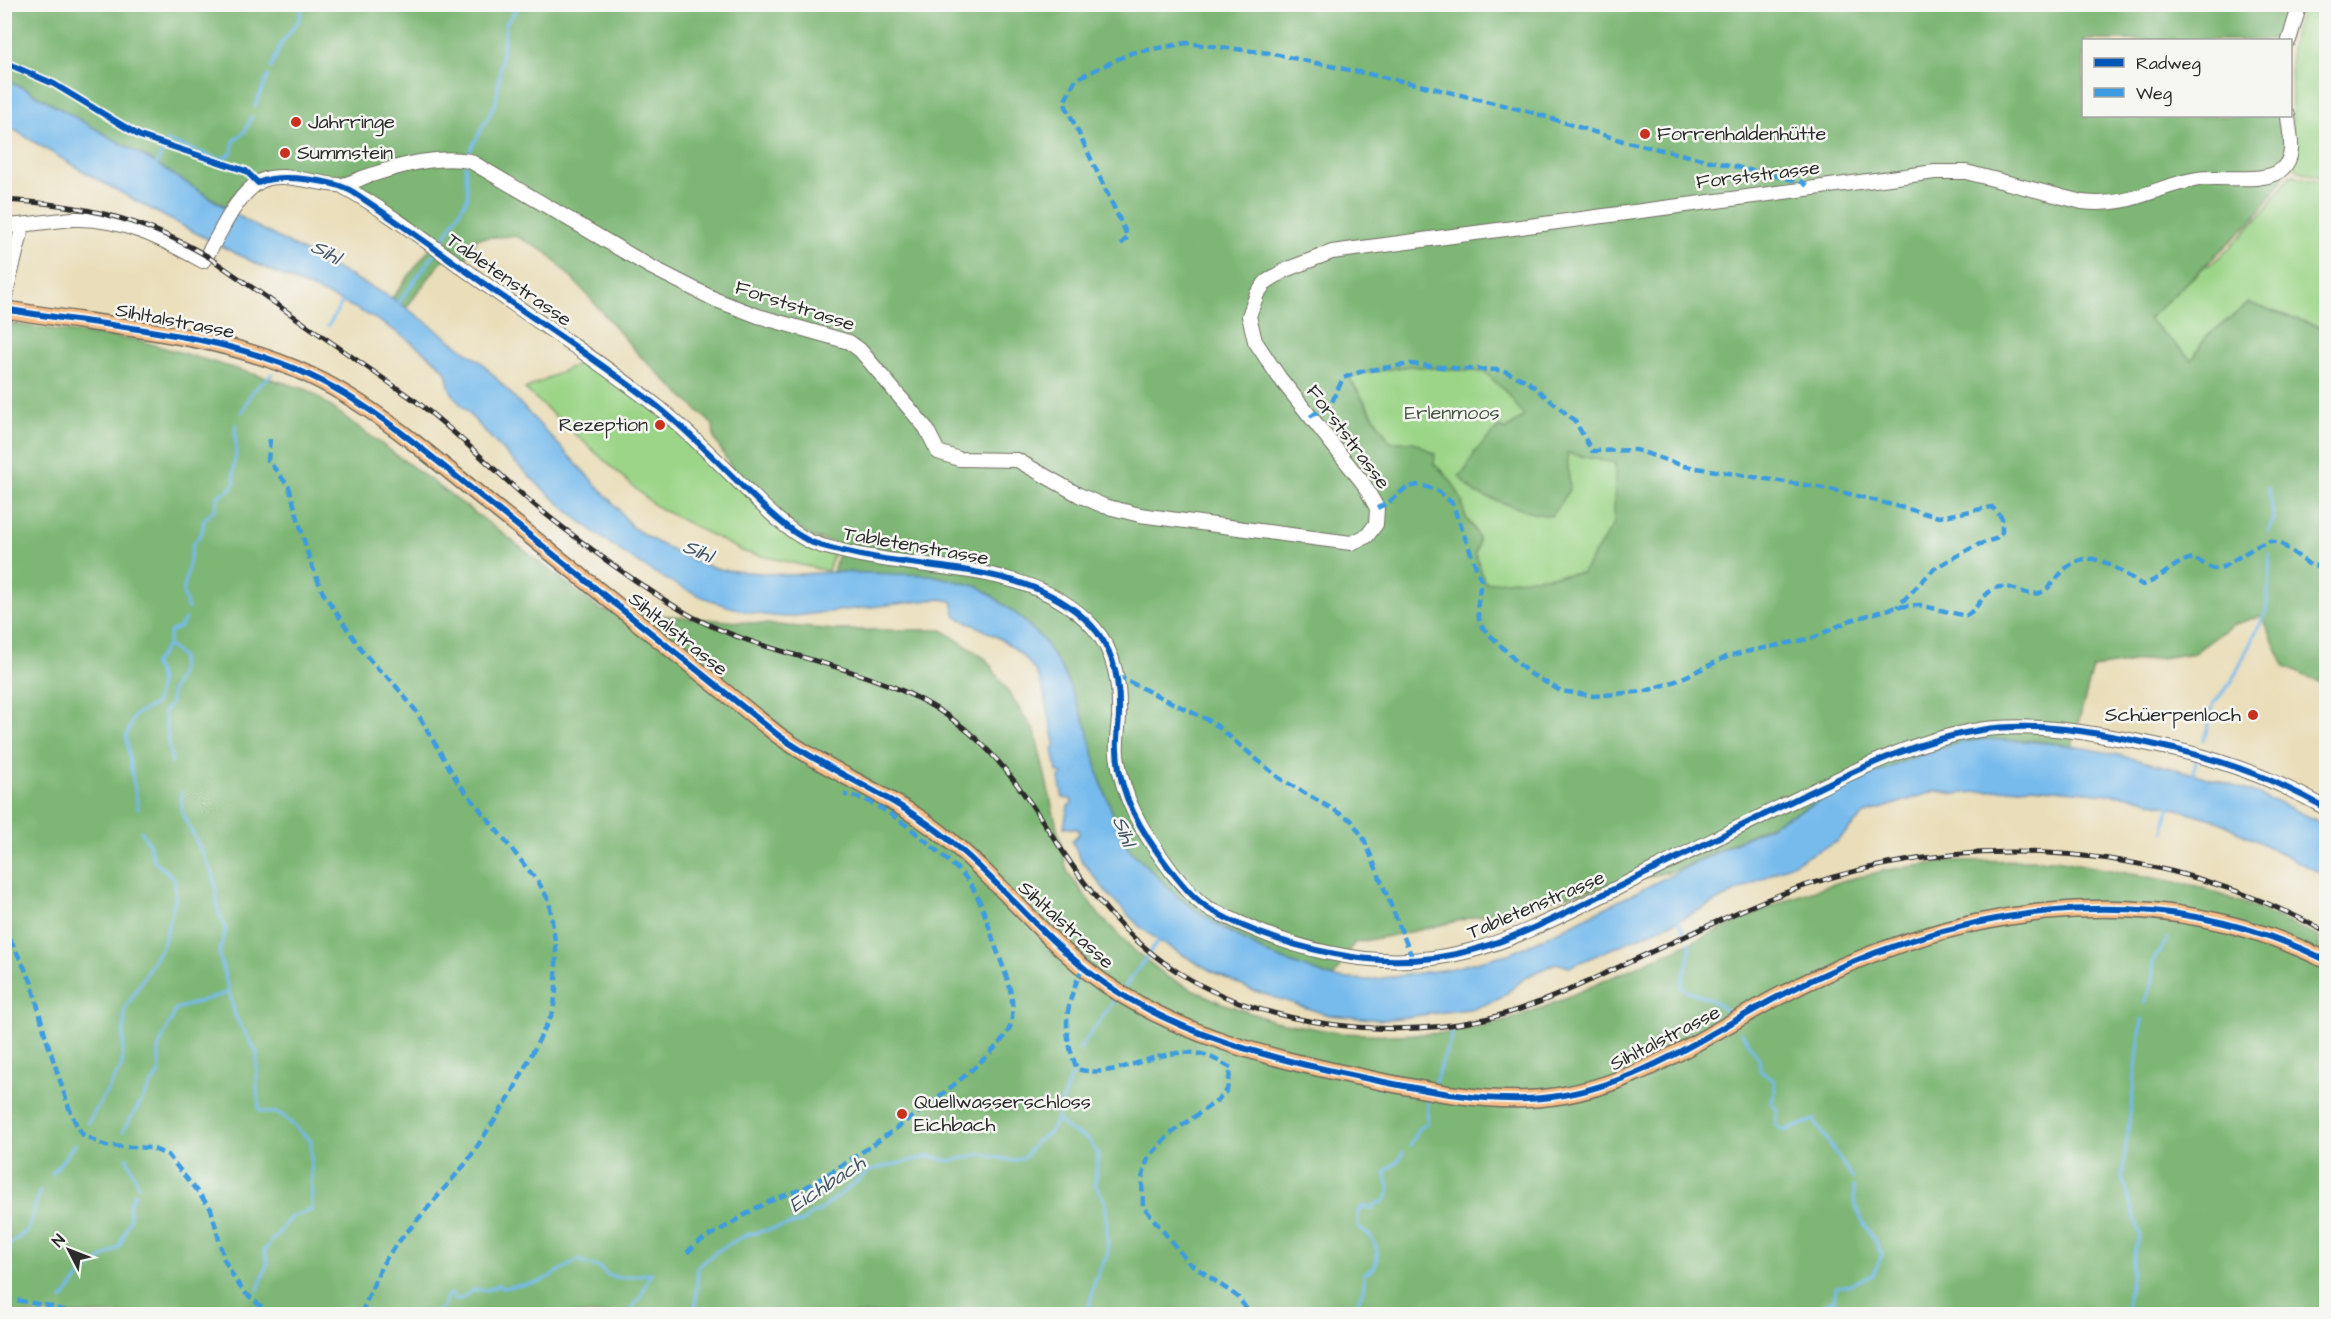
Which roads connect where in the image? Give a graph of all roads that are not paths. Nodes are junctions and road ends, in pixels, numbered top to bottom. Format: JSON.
{"nodes":[{"id":1,"x":2300,"y":4,"type":"edge"},
{"id":2,"x":2289,"y":39,"type":"edge"},
{"id":3,"x":2288,"y":117,"type":"edge"},
{"id":4,"x":342,"y":186,"type":"junction"},
{"id":5,"x":4,"y":225,"type":"edge"},
{"id":6,"x":23,"y":225,"type":"junction"},
{"id":7,"x":4,"y":300,"type":"edge"},
{"id":8,"x":4,"y":309,"type":"edge"},
{"id":9,"x":2326,"y":808,"type":"edge"},
{"id":10,"x":2326,"y":960,"type":"edge"}],
"edges":[{"from":1,"to":2,"type":"street"},
{"from":3,"to":4,"type":"street","name":"Forststrasse"},
{"from":4,"to":6,"type":"street","name":"Forststrasse"},
{"from":4,"to":9,"type":"street","name":"Tabletenstrasse"},
{"from":5,"to":6,"type":"street"},
{"from":6,"to":7,"type":"street"},
{"from":8,"to":10,"type":"main road","name":"Sihltalstrasse"}]}
